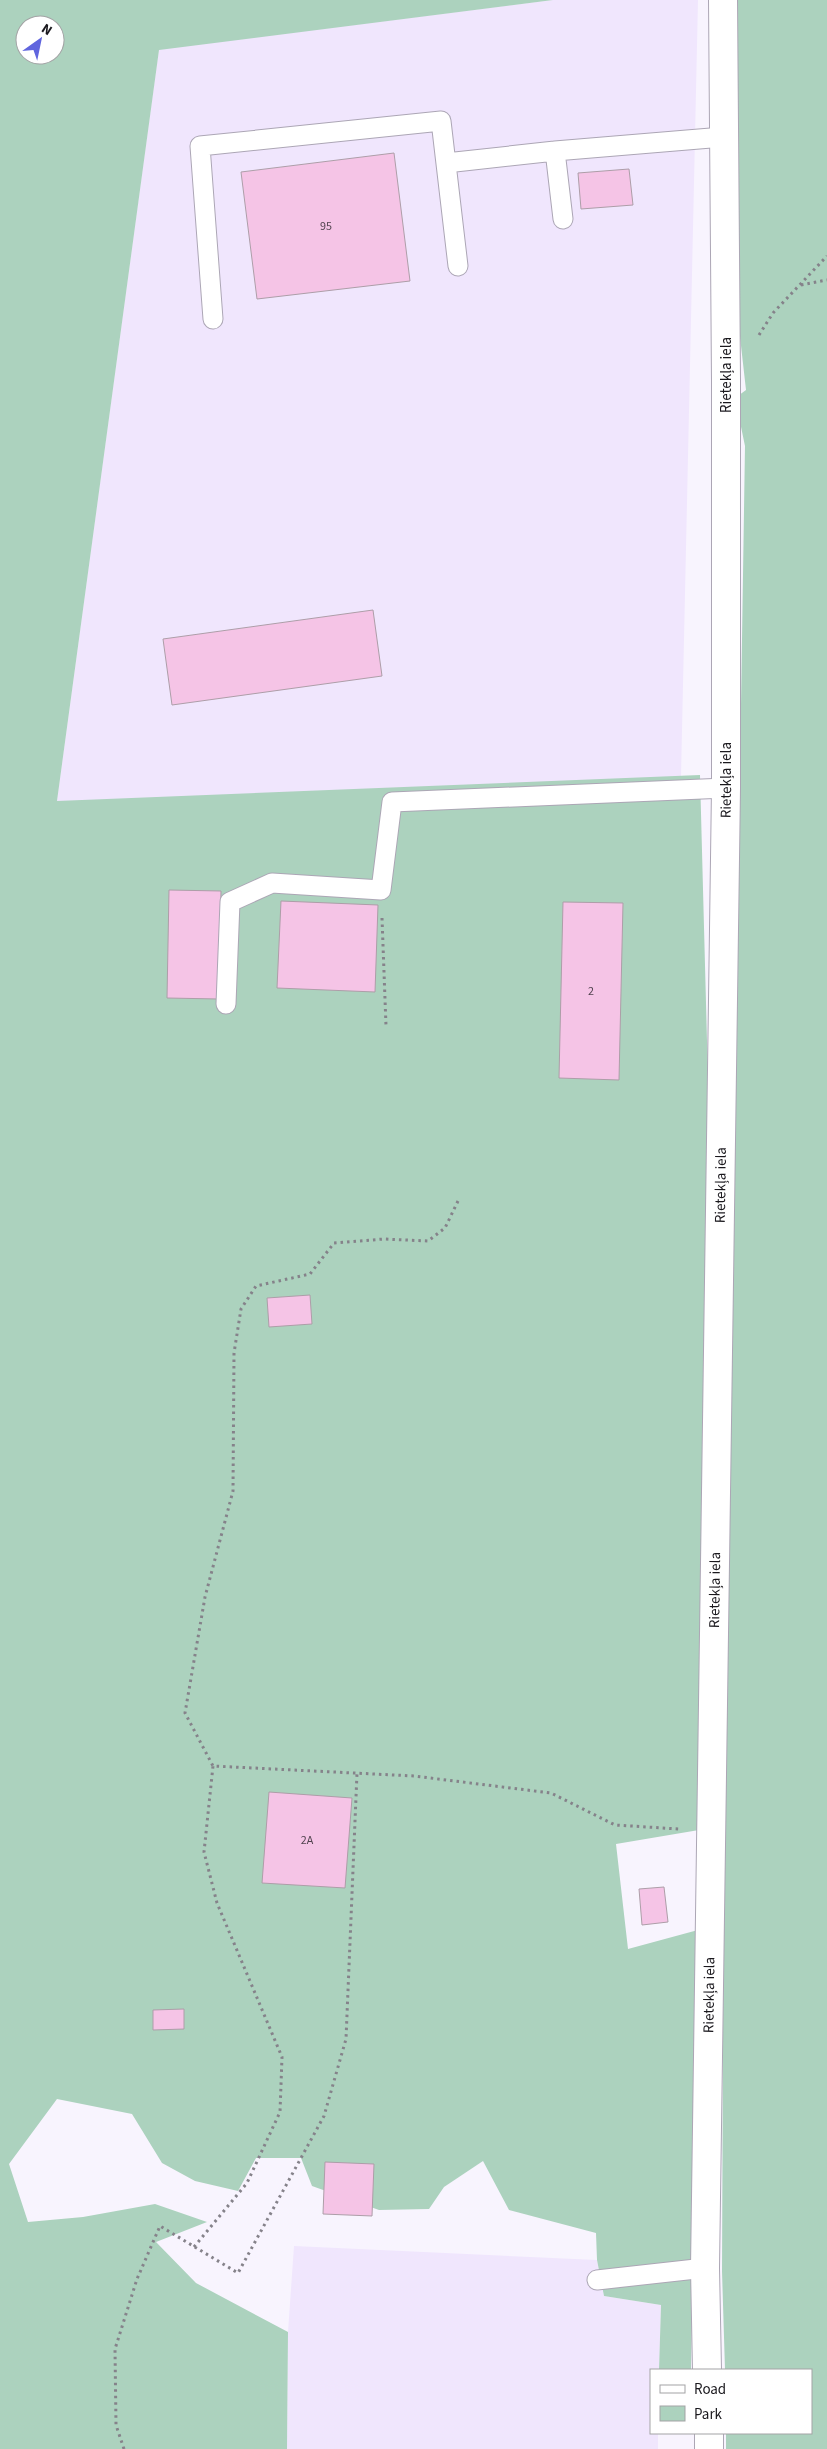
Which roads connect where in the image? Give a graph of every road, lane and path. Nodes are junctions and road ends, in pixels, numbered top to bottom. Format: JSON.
{"nodes":[{"id":1,"x":723,"y":0,"type":"edge"},
{"id":2,"x":723,"y":137,"type":"junction"},
{"id":3,"x":555,"y":151,"type":"junction"},
{"id":4,"x":446,"y":163,"type":"junction"},
{"id":5,"x":563,"y":219,"type":"dead end"},
{"id":6,"x":827,"y":256,"type":"edge"},
{"id":7,"x":458,"y":266,"type":"dead end"},
{"id":8,"x":827,"y":280,"type":"edge"},
{"id":9,"x":801,"y":285,"type":"junction"},
{"id":10,"x":213,"y":319,"type":"dead end"},
{"id":11,"x":726,"y":380,"type":"junction"},
{"id":12,"x":726,"y":788,"type":"junction"},
{"id":13,"x":381,"y":890,"type":"junction"},
{"id":14,"x":226,"y":1004,"type":"dead end"},
{"id":15,"x":386,"y":1026,"type":"dead end"},
{"id":16,"x":458,"y":1200,"type":"dead end"},
{"id":17,"x":213,"y":1766,"type":"junction"},
{"id":18,"x":357,"y":1773,"type":"junction"},
{"id":19,"x":683,"y":1829,"type":"dead end"},
{"id":20,"x":194,"y":2247,"type":"junction"},
{"id":21,"x":705,"y":2268,"type":"junction"},
{"id":22,"x":597,"y":2280,"type":"dead end"},
{"id":23,"x":707,"y":2369,"type":"edge"},
{"id":24,"x":709,"y":2434,"type":"edge"},
{"id":25,"x":124,"y":2449,"type":"edge"},
{"id":26,"x":709,"y":2449,"type":"edge"}],
"edges":[{"from":1,"to":2,"type":"street","name":"Rietekļa iela"},
{"from":2,"to":3,"type":"lane"},
{"from":2,"to":11,"type":"street","name":"Rietekļa iela"},
{"from":3,"to":4,"type":"lane"},
{"from":3,"to":5,"type":"lane"},
{"from":4,"to":7,"type":"lane"},
{"from":4,"to":10,"type":"lane"},
{"from":6,"to":9,"type":"path"},
{"from":8,"to":9,"type":"path"},
{"from":9,"to":11,"type":"path"},
{"from":11,"to":12,"type":"street","name":"Rietekļa iela"},
{"from":12,"to":13,"type":"lane"},
{"from":12,"to":21,"type":"street","name":"Rietekļa iela"},
{"from":13,"to":14,"type":"lane"},
{"from":13,"to":15,"type":"path"},
{"from":16,"to":17,"type":"path"},
{"from":17,"to":18,"type":"path"},
{"from":17,"to":20,"type":"path"},
{"from":18,"to":19,"type":"path"},
{"from":18,"to":20,"type":"path"},
{"from":20,"to":25,"type":"path"},
{"from":21,"to":22,"type":"lane"},
{"from":21,"to":23,"type":"street","name":"Rietekļa iela"},
{"from":24,"to":26,"type":"street"}]}
